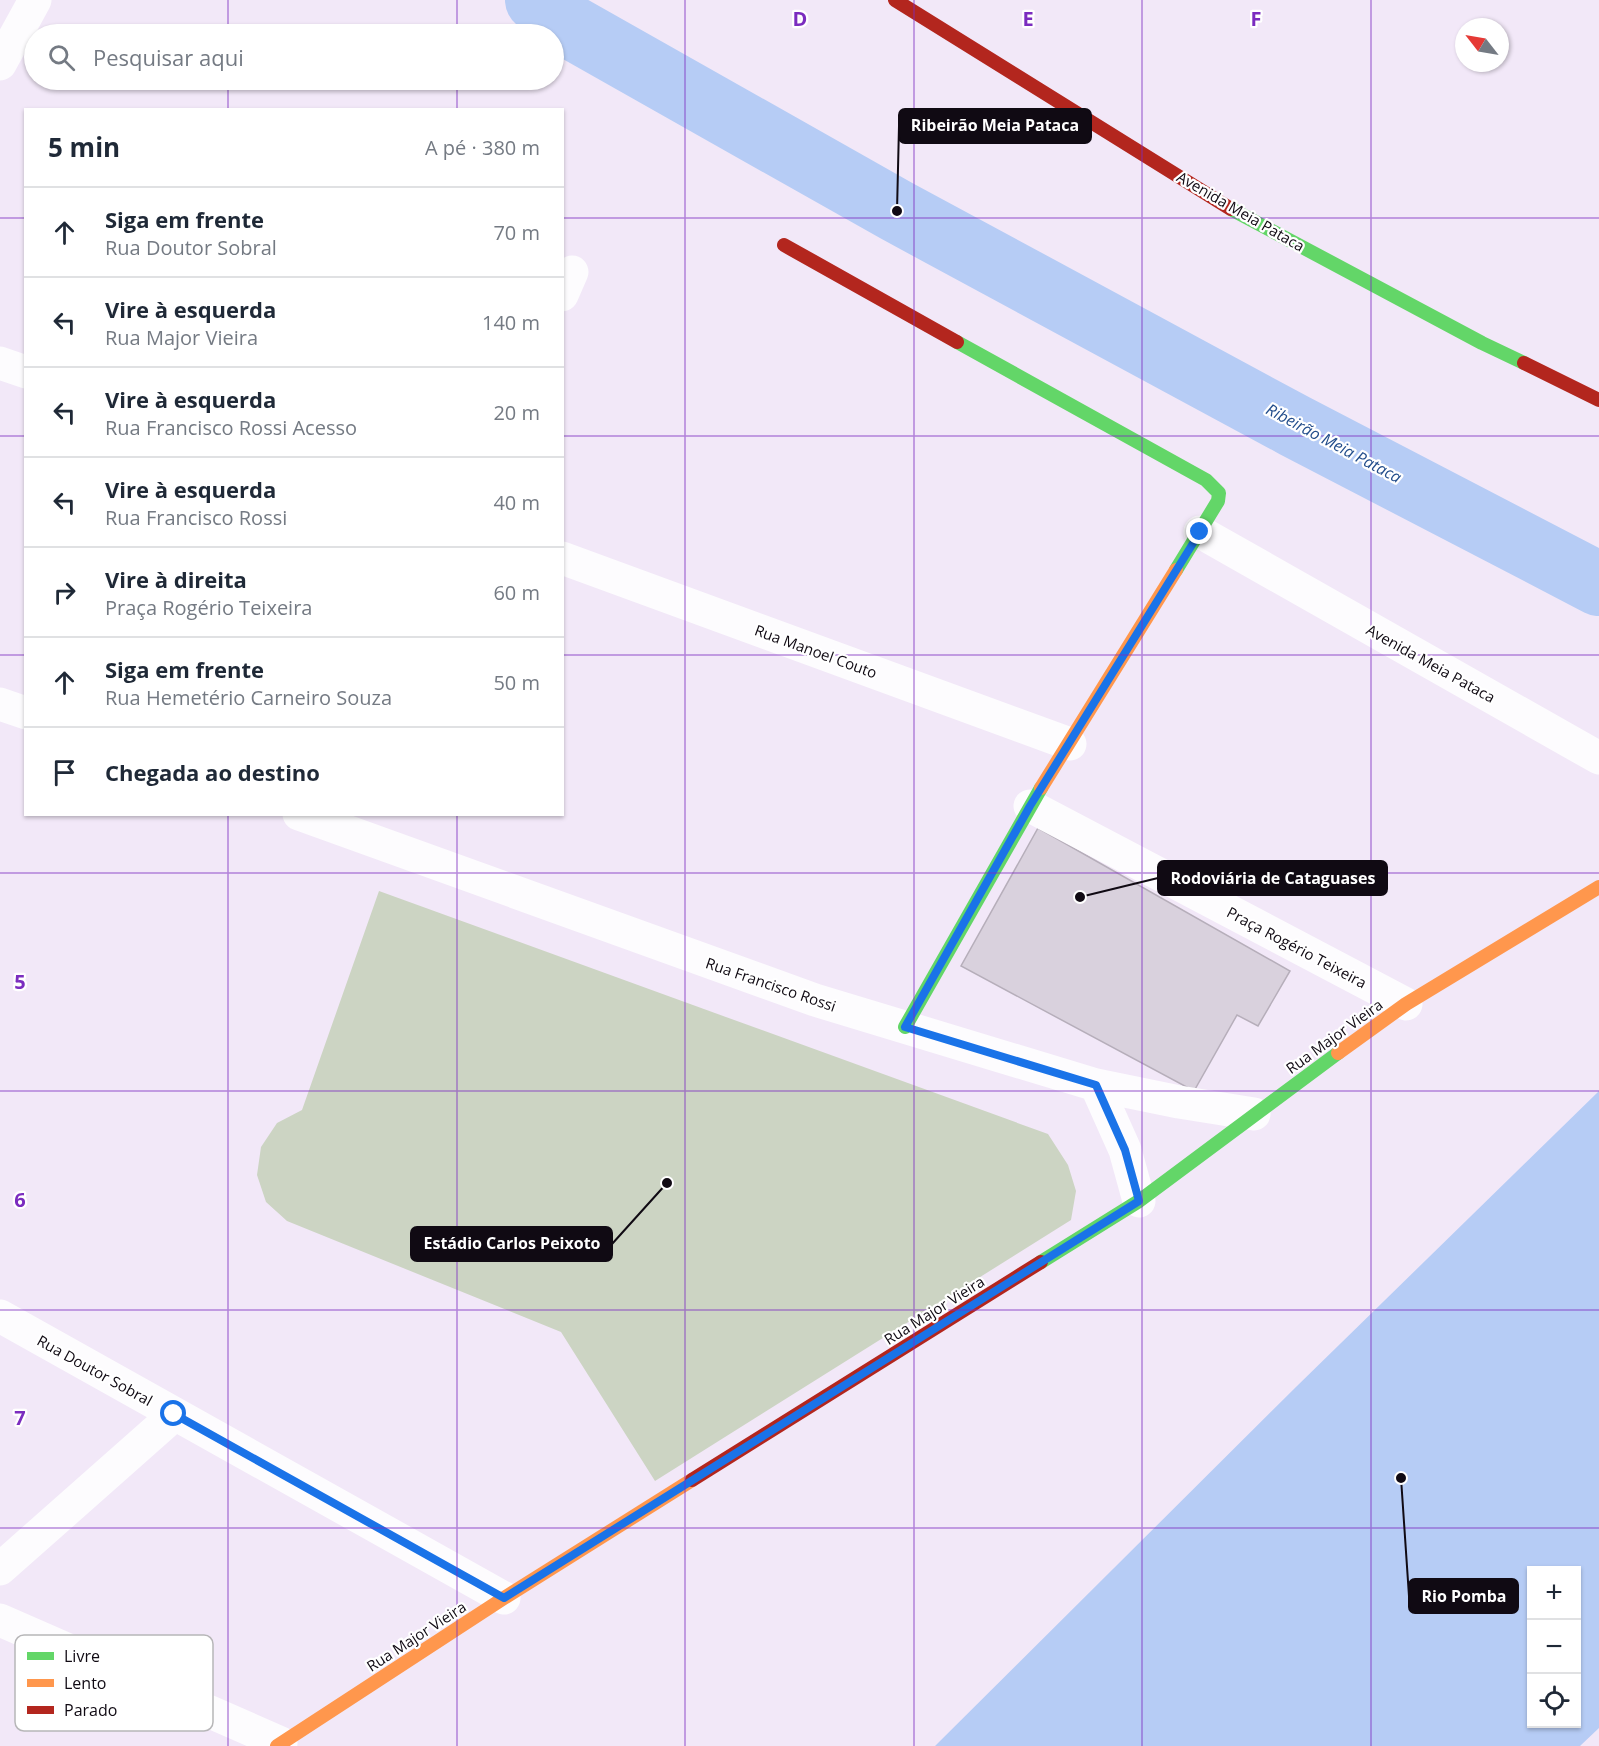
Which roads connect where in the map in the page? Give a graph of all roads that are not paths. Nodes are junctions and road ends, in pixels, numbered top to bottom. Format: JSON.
{"nodes":[{"id":1,"x":35,"y":0,"type":"edge"},
{"id":2,"x":895,"y":0,"type":"edge"},
{"id":3,"x":0,"y":64,"type":"edge"},
{"id":4,"x":783,"y":245,"type":"dead end"},
{"id":5,"x":0,"y":363,"type":"edge"},
{"id":6,"x":24,"y":371,"type":"edge"},
{"id":7,"x":1599,"y":400,"type":"edge"},
{"id":8,"x":1200,"y":532,"type":"junction"},
{"id":9,"x":564,"y":559,"type":"edge"},
{"id":10,"x":0,"y":704,"type":"edge"},
{"id":11,"x":24,"y":712,"type":"edge"},
{"id":12,"x":1070,"y":744,"type":"junction"},
{"id":13,"x":1599,"y":758,"type":"edge"},
{"id":14,"x":1030,"y":806,"type":"junction"},
{"id":15,"x":305,"y":816,"type":"edge"},
{"id":16,"x":1599,"y":887,"type":"edge"},
{"id":17,"x":1406,"y":1004,"type":"junction"},
{"id":18,"x":905,"y":1027,"type":"junction"},
{"id":19,"x":1096,"y":1085,"type":"junction"},
{"id":20,"x":1254,"y":1114,"type":"junction"},
{"id":21,"x":1139,"y":1201,"type":"junction"},
{"id":22,"x":0,"y":1316,"type":"edge"},
{"id":23,"x":174,"y":1414,"type":"junction"},
{"id":24,"x":0,"y":1569,"type":"edge"},
{"id":25,"x":504,"y":1598,"type":"junction"},
{"id":26,"x":0,"y":1620,"type":"edge"},
{"id":27,"x":33,"y":1635,"type":"edge"},
{"id":28,"x":213,"y":1715,"type":"edge"},
{"id":29,"x":279,"y":1745,"type":"edge"}],
"edges":[{"from":1,"to":3,"type":"street"},
{"from":2,"to":7,"type":"street","name":"Avenida Meia Pataca"},
{"from":4,"to":8,"type":"street"},
{"from":5,"to":6,"type":"street"},
{"from":8,"to":12,"type":"street"},
{"from":8,"to":13,"type":"street","name":"Avenida Meia Pataca"},
{"from":9,"to":12,"type":"street","name":"Rua Manoel Couto"},
{"from":10,"to":11,"type":"street"},
{"from":12,"to":14,"type":"street"},
{"from":14,"to":17,"type":"street","name":"Praça Rogério Teixeira"},
{"from":14,"to":18,"type":"street"},
{"from":15,"to":18,"type":"street","name":"Rua Francisco Rossi"},
{"from":16,"to":17,"type":"street","name":"Rua Major Vieira"},
{"from":17,"to":20,"type":"street","name":"Rua Major Vieira"},
{"from":18,"to":19,"type":"street","name":"Rua Francisco Rossi"},
{"from":19,"to":20,"type":"street","name":"Rua Francisco Rossi"},
{"from":19,"to":21,"type":"street"},
{"from":20,"to":21,"type":"street","name":"Rua Major Vieira"},
{"from":21,"to":25,"type":"street","name":"Rua Major Vieira"},
{"from":22,"to":23,"type":"street","name":"Rua Doutor Sobral"},
{"from":23,"to":24,"type":"street"},
{"from":23,"to":25,"type":"street","name":"Rua Doutor Sobral"},
{"from":25,"to":29,"type":"street","name":"Rua Major Vieira"},
{"from":26,"to":27,"type":"street"},
{"from":28,"to":29,"type":"street"}]}
